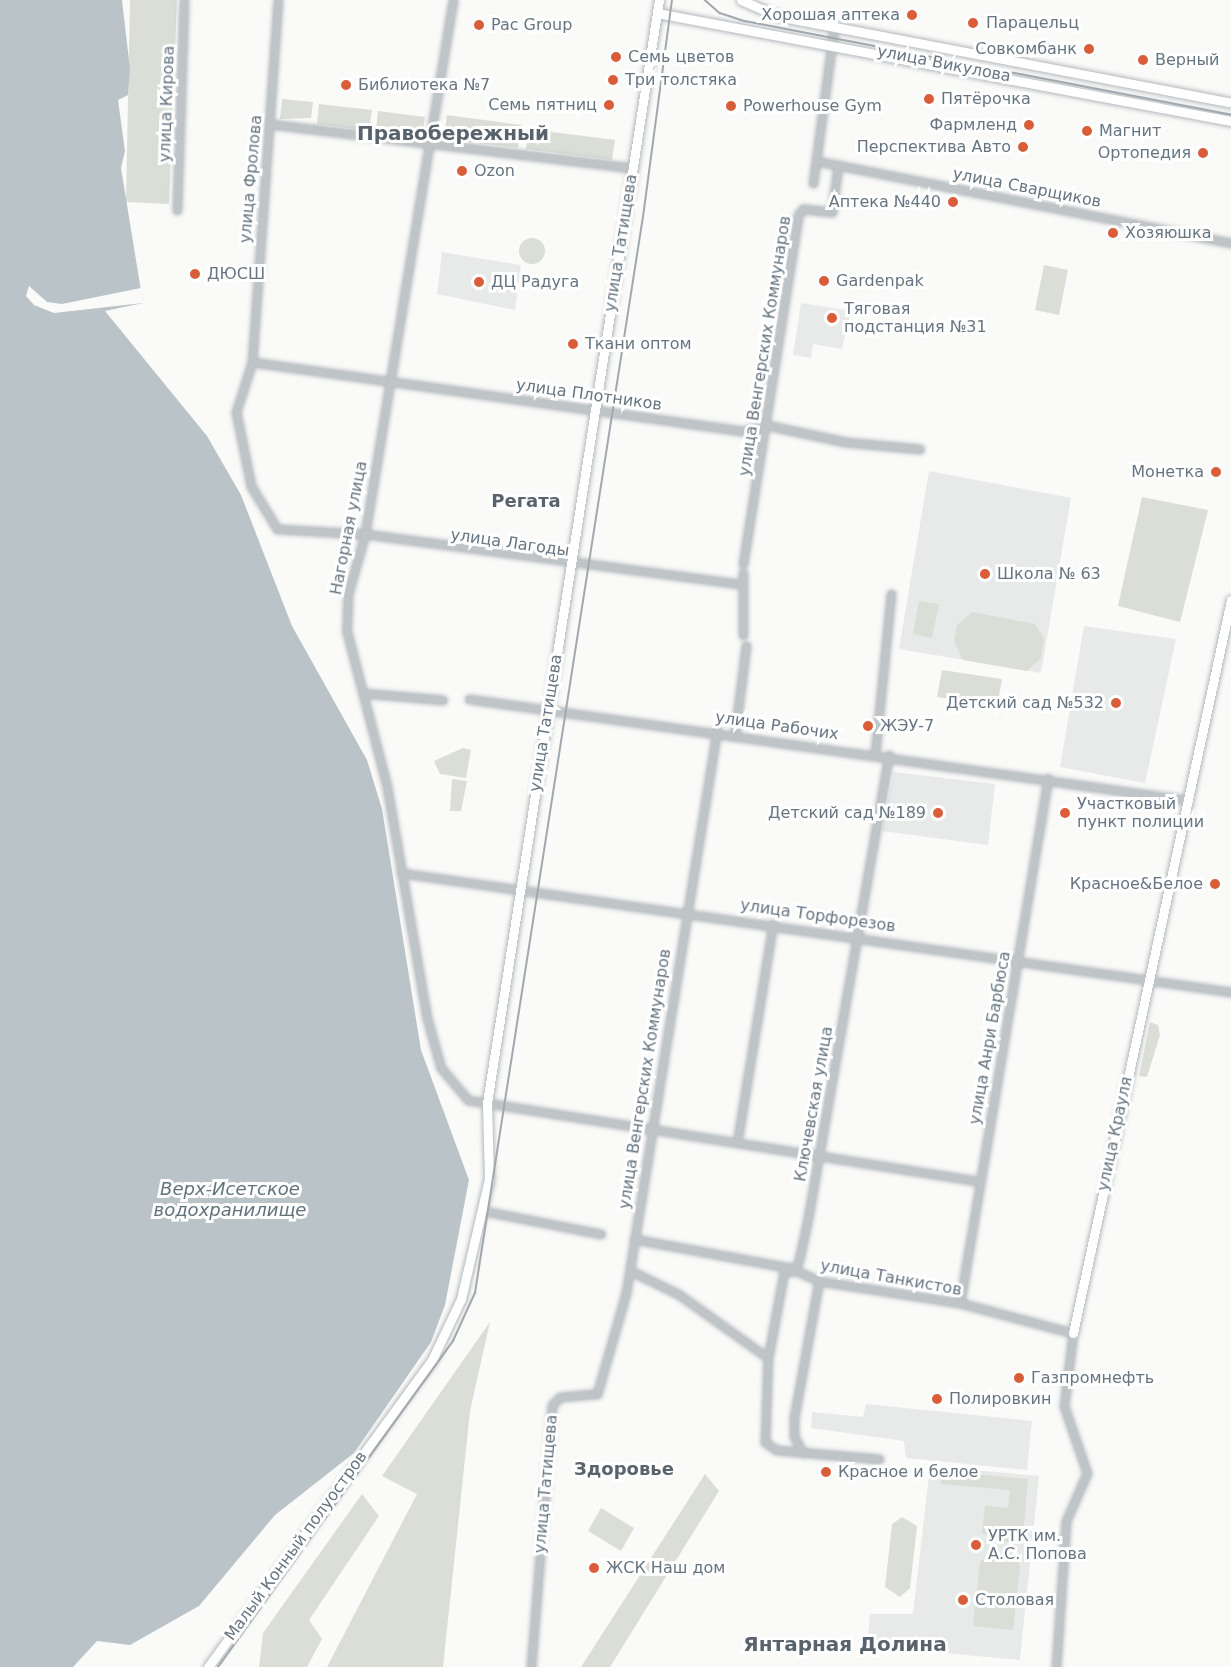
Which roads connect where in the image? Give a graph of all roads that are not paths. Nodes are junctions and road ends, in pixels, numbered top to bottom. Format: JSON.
{"nodes":[{"id":1,"x":184,"y":0,"type":"edge"},
{"id":2,"x":278,"y":0,"type":"edge"},
{"id":3,"x":453,"y":0,"type":"edge"},
{"id":4,"x":659,"y":0,"type":"edge"},
{"id":5,"x":741,"y":0,"type":"edge"},
{"id":6,"x":657,"y":13,"type":"junction"},
{"id":7,"x":834,"y":27,"type":"junction"},
{"id":8,"x":831,"y":43,"type":"junction"},
{"id":9,"x":1231,"y":103,"type":"edge"},
{"id":10,"x":1231,"y":121,"type":"edge"},
{"id":11,"x":269,"y":124,"type":"junction"},
{"id":12,"x":429,"y":143,"type":"junction"},
{"id":13,"x":817,"y":161,"type":"junction"},
{"id":14,"x":838,"y":165,"type":"junction"},
{"id":15,"x":633,"y":168,"type":"junction"},
{"id":16,"x":813,"y":183,"type":"dead end"},
{"id":17,"x":177,"y":210,"type":"dead end"},
{"id":18,"x":1231,"y":243,"type":"edge"},
{"id":19,"x":252,"y":362,"type":"junction"},
{"id":20,"x":389,"y":379,"type":"junction"},
{"id":21,"x":595,"y":410,"type":"junction"},
{"id":22,"x":766,"y":425,"type":"junction"},
{"id":23,"x":921,"y":450,"type":"dead end"},
{"id":24,"x":277,"y":529,"type":"joint"},
{"id":25,"x":365,"y":534,"type":"junction"},
{"id":26,"x":571,"y":565,"type":"junction"},
{"id":27,"x":741,"y":584,"type":"junction"},
{"id":28,"x":891,"y":594,"type":"dead end"},
{"id":29,"x":1231,"y":600,"type":"edge"},
{"id":30,"x":743,"y":635,"type":"dead end"},
{"id":31,"x":746,"y":646,"type":"dead end"},
{"id":32,"x":363,"y":693,"type":"junction"},
{"id":33,"x":443,"y":699,"type":"dead end"},
{"id":34,"x":469,"y":699,"type":"dead end"},
{"id":35,"x":548,"y":713,"type":"junction"},
{"id":36,"x":717,"y":730,"type":"junction"},
{"id":37,"x":735,"y":733,"type":"junction"},
{"id":38,"x":875,"y":754,"type":"junction"},
{"id":39,"x":889,"y":755,"type":"junction"},
{"id":40,"x":1048,"y":778,"type":"junction"},
{"id":41,"x":1186,"y":800,"type":"junction"},
{"id":42,"x":401,"y":873,"type":"junction"},
{"id":43,"x":520,"y":892,"type":"junction"},
{"id":44,"x":686,"y":912,"type":"junction"},
{"id":45,"x":773,"y":924,"type":"junction"},
{"id":46,"x":858,"y":934,"type":"junction"},
{"id":47,"x":1019,"y":961,"type":"junction"},
{"id":48,"x":1149,"y":980,"type":"junction"},
{"id":49,"x":1231,"y":992,"type":"edge"},
{"id":50,"x":487,"y":1103,"type":"junction"},
{"id":51,"x":650,"y":1128,"type":"junction"},
{"id":52,"x":737,"y":1143,"type":"junction"},
{"id":53,"x":819,"y":1154,"type":"junction"},
{"id":54,"x":977,"y":1181,"type":"junction"},
{"id":55,"x":484,"y":1210,"type":"junction"},
{"id":56,"x":601,"y":1234,"type":"dead end"},
{"id":57,"x":634,"y":1239,"type":"junction"},
{"id":58,"x":631,"y":1271,"type":"junction"},
{"id":59,"x":794,"y":1271,"type":"junction"},
{"id":60,"x":819,"y":1281,"type":"junction"},
{"id":61,"x":960,"y":1304,"type":"junction"},
{"id":62,"x":1073,"y":1333,"type":"junction"},
{"id":63,"x":768,"y":1358,"type":"junction"},
{"id":64,"x":385,"y":1425,"type":"joint"},
{"id":65,"x":803,"y":1453,"type":"junction"},
{"id":66,"x":879,"y":1459,"type":"dead end"},
{"id":67,"x":208,"y":1667,"type":"edge"},
{"id":68,"x":531,"y":1667,"type":"edge"},
{"id":69,"x":1056,"y":1667,"type":"edge"}],
"edges":[{"from":1,"to":17,"type":"street","name":"улица Кирова"},
{"from":2,"to":11,"type":"street","name":"улица Фролова"},
{"from":3,"to":12,"type":"street","name":"Нагорная улица"},
{"from":4,"to":6,"type":"street","name":"улица Татищева"},
{"from":5,"to":7,"type":"street","name":"улица Викулова"},
{"from":6,"to":8,"type":"street","name":"улица Викулова"},
{"from":6,"to":15,"type":"street","name":"улица Татищева"},
{"from":7,"to":8,"type":"street"},
{"from":7,"to":9,"type":"street","name":"улица Викулова"},
{"from":8,"to":10,"type":"street","name":"улица Викулова"},
{"from":8,"to":13,"type":"street"},
{"from":11,"to":12,"type":"street"},
{"from":11,"to":19,"type":"street","name":"улица Фролова"},
{"from":12,"to":15,"type":"street"},
{"from":12,"to":20,"type":"street","name":"Нагорная улица"},
{"from":13,"to":14,"type":"street","name":"улица Сварщиков"},
{"from":13,"to":16,"type":"street"},
{"from":14,"to":18,"type":"street","name":"улица Сварщиков"},
{"from":14,"to":22,"type":"street","name":"улица Венгерских Коммунаров"},
{"from":15,"to":21,"type":"street","name":"улица Татищева"},
{"from":19,"to":20,"type":"street","name":"улица Плотников"},
{"from":19,"to":24,"type":"street","name":"улица Фролова"},
{"from":20,"to":21,"type":"street","name":"улица Плотников"},
{"from":20,"to":25,"type":"street","name":"Нагорная улица"},
{"from":21,"to":22,"type":"street","name":"улица Плотников"},
{"from":21,"to":26,"type":"street","name":"улица Татищева"},
{"from":22,"to":23,"type":"street","name":"улица Плотников"},
{"from":22,"to":27,"type":"street","name":"улица Венгерских Коммунаров"},
{"from":24,"to":25,"type":"street","name":"улица Лагоды"},
{"from":25,"to":26,"type":"street","name":"улица Лагоды"},
{"from":25,"to":32,"type":"street","name":"Нагорная улица"},
{"from":26,"to":27,"type":"street","name":"улица Лагоды"},
{"from":26,"to":35,"type":"street","name":"улица Татищева"},
{"from":27,"to":30,"type":"street","name":"улица Венгерских Коммунаров"},
{"from":28,"to":38,"type":"street"},
{"from":29,"to":41,"type":"street","name":"улица Крауля"},
{"from":31,"to":37,"type":"street"},
{"from":32,"to":33,"type":"street"},
{"from":32,"to":42,"type":"street","name":"Нагорная улица"},
{"from":34,"to":35,"type":"street","name":"улица Рабочих"},
{"from":35,"to":36,"type":"street","name":"улица Рабочих"},
{"from":35,"to":43,"type":"street","name":"улица Татищева"},
{"from":36,"to":37,"type":"street","name":"улица Рабочих"},
{"from":36,"to":44,"type":"street","name":"улица Венгерских Коммунаров"},
{"from":37,"to":38,"type":"street","name":"улица Рабочих"},
{"from":38,"to":39,"type":"street","name":"улица Рабочих"},
{"from":39,"to":40,"type":"street","name":"улица Рабочих"},
{"from":39,"to":46,"type":"street","name":"Ключевская улица"},
{"from":40,"to":41,"type":"street","name":"улица Рабочих"},
{"from":40,"to":47,"type":"street","name":"улица Анри Барбюса"},
{"from":41,"to":48,"type":"street","name":"улица Крауля"},
{"from":42,"to":43,"type":"street","name":"улица Торфорезов"},
{"from":42,"to":50,"type":"street","name":"Нагорная улица"},
{"from":43,"to":44,"type":"street","name":"улица Торфорезов"},
{"from":43,"to":50,"type":"street","name":"улица Татищева"},
{"from":44,"to":45,"type":"street","name":"улица Торфорезов"},
{"from":44,"to":51,"type":"street","name":"улица Венгерских Коммунаров"},
{"from":45,"to":46,"type":"street","name":"улица Торфорезов"},
{"from":45,"to":52,"type":"street"},
{"from":46,"to":47,"type":"street","name":"улица Торфорезов"},
{"from":46,"to":53,"type":"street","name":"Ключевская улица"},
{"from":47,"to":48,"type":"street","name":"улица Торфорезов"},
{"from":47,"to":54,"type":"street","name":"улица Анри Барбюса"},
{"from":48,"to":49,"type":"street","name":"улица Торфорезов"},
{"from":48,"to":62,"type":"street","name":"улица Крауля"},
{"from":50,"to":51,"type":"street","name":"Нагорная улица"},
{"from":50,"to":55,"type":"street","name":"улица Татищева"},
{"from":51,"to":52,"type":"street","name":"Нагорная улица"},
{"from":51,"to":57,"type":"street","name":"улица Венгерских Коммунаров"},
{"from":52,"to":53,"type":"street","name":"Нагорная улица"},
{"from":53,"to":54,"type":"street","name":"Нагорная улица"},
{"from":53,"to":59,"type":"street","name":"Ключевская улица"},
{"from":54,"to":61,"type":"street","name":"улица Анри Барбюса"},
{"from":55,"to":56,"type":"street"},
{"from":55,"to":64,"type":"street","name":"улица Татищева"},
{"from":57,"to":58,"type":"street","name":"улица Венгерских Коммунаров"},
{"from":57,"to":59,"type":"street","name":"улица Танкистов"},
{"from":58,"to":63,"type":"street"},
{"from":58,"to":68,"type":"street","name":"улица Татищева"},
{"from":59,"to":60,"type":"street","name":"улица Танкистов"},
{"from":59,"to":63,"type":"street","name":"Ключевская улица"},
{"from":60,"to":61,"type":"street","name":"улица Танкистов"},
{"from":60,"to":65,"type":"street"},
{"from":61,"to":62,"type":"street","name":"улица Танкистов"},
{"from":62,"to":69,"type":"street","name":"улица Крауля"},
{"from":63,"to":65,"type":"street","name":"Ключевская улица"},
{"from":64,"to":67,"type":"street","name":"Малый Конный полуостров"},
{"from":65,"to":66,"type":"street"}]}
